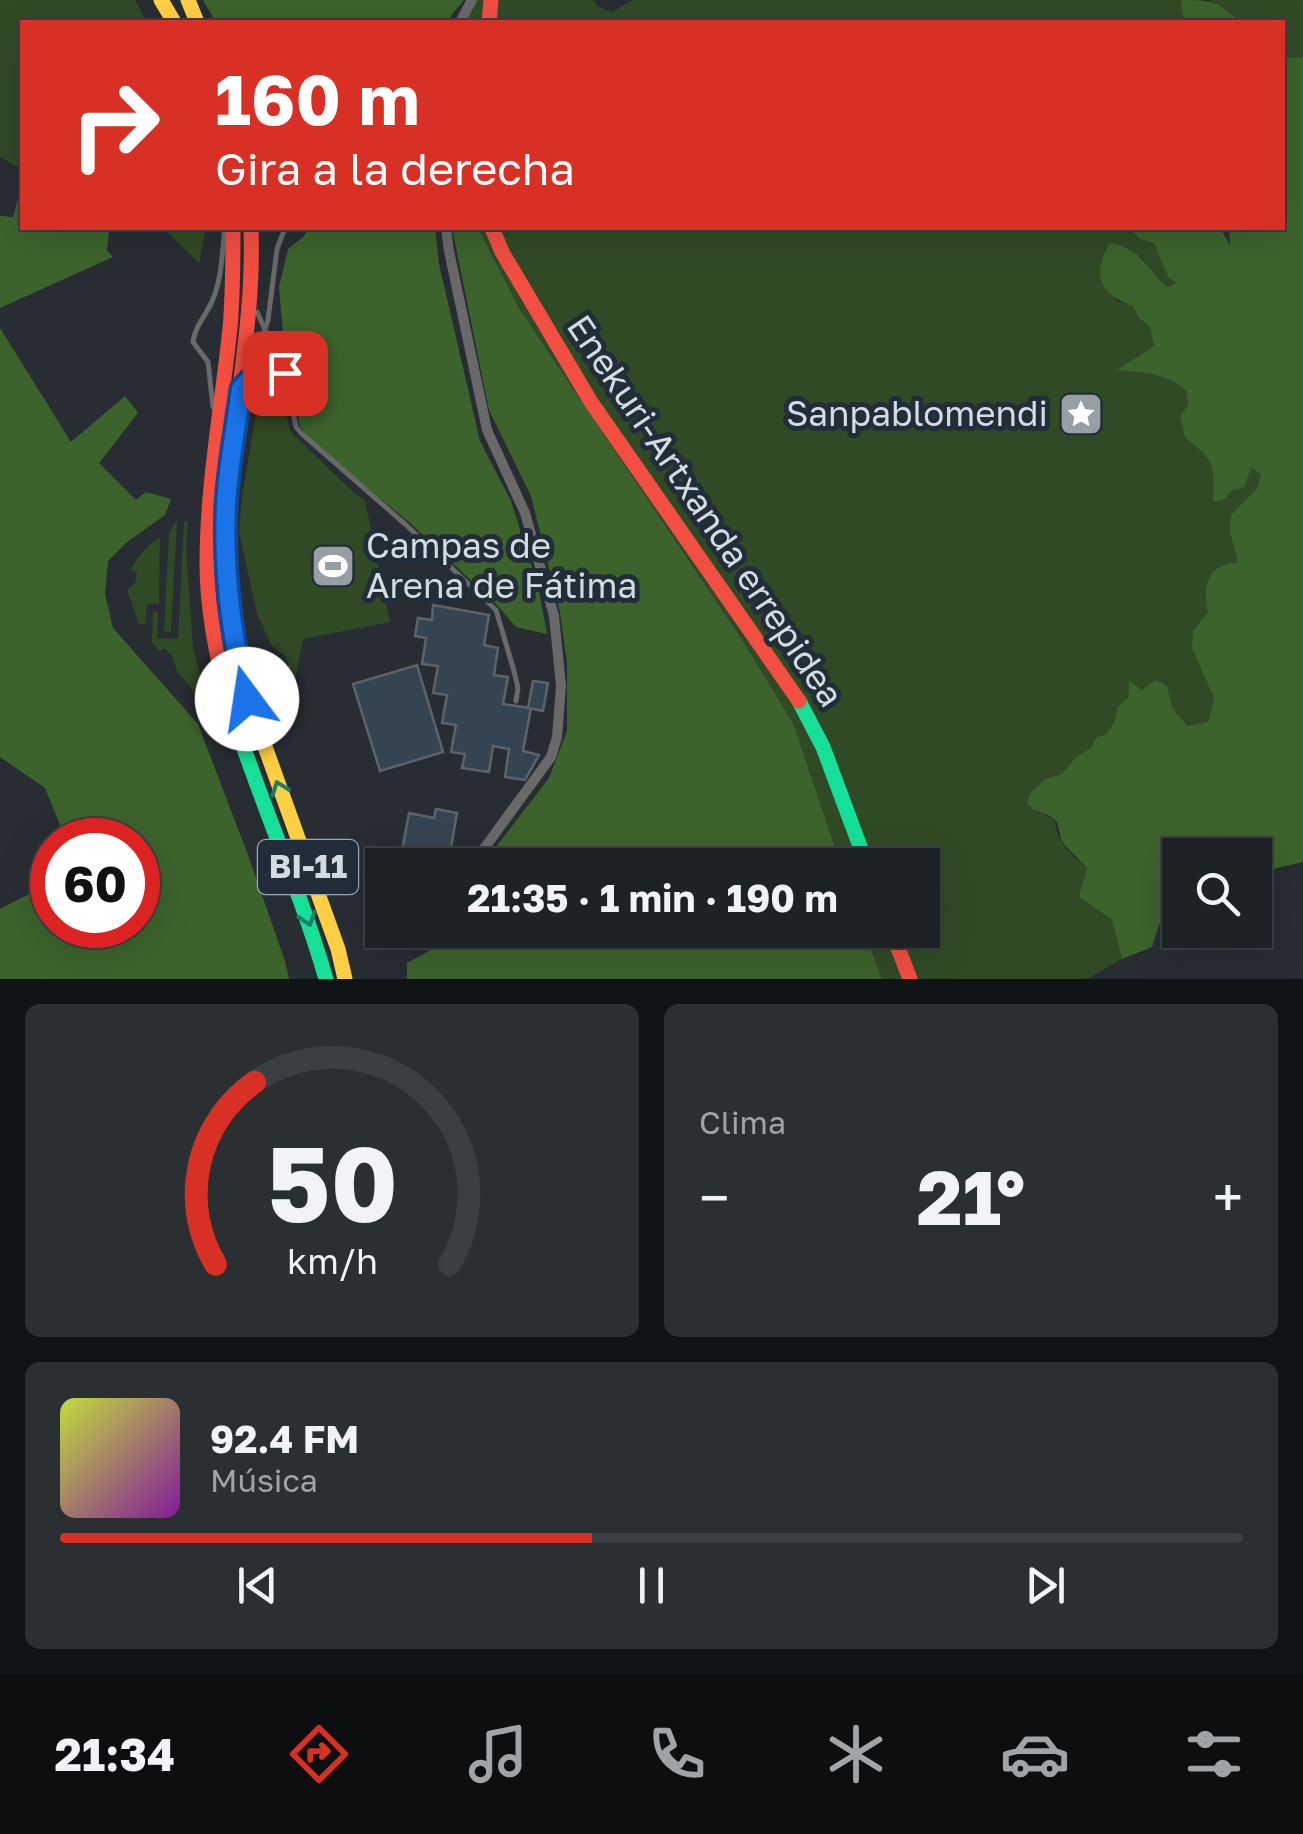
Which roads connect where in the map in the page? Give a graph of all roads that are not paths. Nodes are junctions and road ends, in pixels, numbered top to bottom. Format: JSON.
{"nodes":[{"id":1,"x":224,"y":230,"type":"edge"},
{"id":2,"x":234,"y":230,"type":"edge"},
{"id":3,"x":252,"y":230,"type":"edge"},
{"id":4,"x":284,"y":230,"type":"edge"},
{"id":5,"x":446,"y":230,"type":"edge"},
{"id":6,"x":493,"y":230,"type":"edge"},
{"id":7,"x":252,"y":291,"type":"junction"},
{"id":8,"x":265,"y":332,"type":"junction"},
{"id":9,"x":285,"y":373,"type":"junction"},
{"id":10,"x":245,"y":384,"type":"junction"},
{"id":11,"x":215,"y":441,"type":"junction"},
{"id":12,"x":516,"y":701,"type":"dead end"},
{"id":13,"x":485,"y":848,"type":"edge"},
{"id":14,"x":861,"y":848,"type":"edge"},
{"id":15,"x":898,"y":948,"type":"edge"},
{"id":16,"x":326,"y":979,"type":"edge"},
{"id":17,"x":345,"y":979,"type":"edge"},
{"id":18,"x":910,"y":979,"type":"edge"}],
"edges":[{"from":1,"to":11,"type":"lane"},
{"from":2,"to":11,"type":"main road","number":"BI-11"},
{"from":3,"to":7,"type":"main road","number":"BI-11"},
{"from":4,"to":8,"type":"lane"},
{"from":5,"to":13,"type":"street"},
{"from":6,"to":14,"type":"main road","name":"Enekuri-Artxanda errepidea"},
{"from":7,"to":8,"type":"lane"},
{"from":7,"to":10,"type":"main road","number":"BI-11"},
{"from":8,"to":9,"type":"lane"},
{"from":8,"to":10,"type":"lane"},
{"from":9,"to":10,"type":"lane"},
{"from":9,"to":12,"type":"lane"},
{"from":17,"to":10,"type":"main road","number":"BI-11","one_way":true},
{"from":11,"to":16,"type":"main road","number":"BI-11","one_way":true},
{"from":15,"to":18,"type":"main road"}]}
